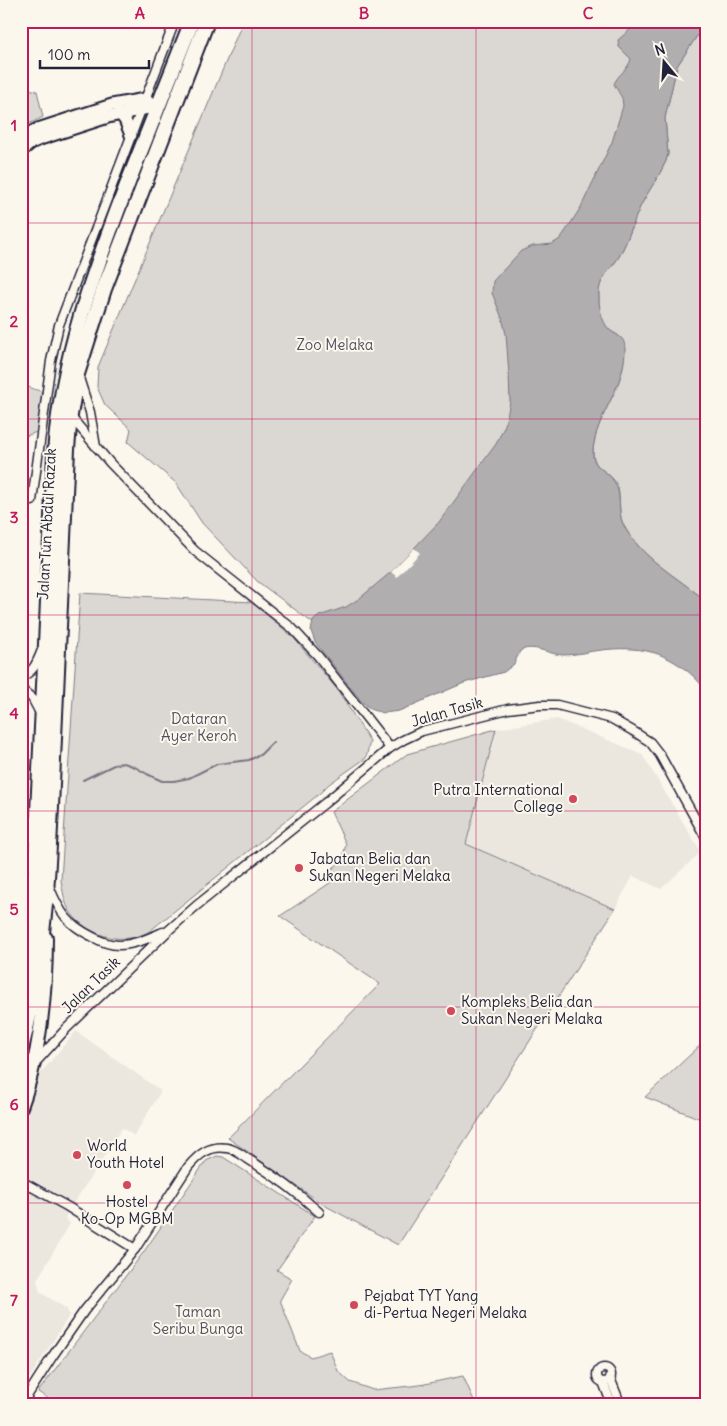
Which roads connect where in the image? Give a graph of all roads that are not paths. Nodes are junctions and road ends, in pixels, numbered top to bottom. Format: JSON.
{"nodes":[{"id":1,"x":175,"y":21,"type":"edge"},
{"id":2,"x":192,"y":21,"type":"edge"},
{"id":3,"x":207,"y":21,"type":"edge"},
{"id":4,"x":181,"y":87,"type":"junction"},
{"id":5,"x":143,"y":105,"type":"junction"},
{"id":6,"x":158,"y":106,"type":"junction"},
{"id":7,"x":120,"y":114,"type":"junction"},
{"id":8,"x":164,"y":131,"type":"junction"},
{"id":9,"x":132,"y":135,"type":"junction"},
{"id":10,"x":21,"y":138,"type":"edge"},
{"id":11,"x":21,"y":151,"type":"edge"},
{"id":12,"x":51,"y":361,"type":"junction"},
{"id":13,"x":72,"y":369,"type":"junction"},
{"id":14,"x":70,"y":415,"type":"junction"},
{"id":15,"x":96,"y":448,"type":"junction"},
{"id":16,"x":32,"y":501,"type":"dead end"},
{"id":17,"x":46,"y":641,"type":"junction"},
{"id":18,"x":21,"y":677,"type":"edge"},
{"id":19,"x":21,"y":689,"type":"edge"},
{"id":20,"x":43,"y":720,"type":"junction"},
{"id":21,"x":390,"y":748,"type":"junction"},
{"id":22,"x":706,"y":838,"type":"edge"},
{"id":23,"x":48,"y":883,"type":"junction"},
{"id":24,"x":39,"y":914,"type":"junction"},
{"id":25,"x":170,"y":929,"type":"junction"},
{"id":26,"x":21,"y":965,"type":"edge"},
{"id":27,"x":21,"y":1009,"type":"edge"},
{"id":28,"x":21,"y":1049,"type":"edge"},
{"id":29,"x":35,"y":1063,"type":"junction"},
{"id":30,"x":21,"y":1107,"type":"edge"},
{"id":31,"x":21,"y":1181,"type":"edge"},
{"id":32,"x":319,"y":1212,"type":"dead end"},
{"id":33,"x":135,"y":1249,"type":"junction"},
{"id":34,"x":22,"y":1404,"type":"edge"},
{"id":35,"x":612,"y":1405,"type":"edge"},
{"id":36,"x":622,"y":1405,"type":"edge"}],
"edges":[{"from":1,"to":5,"type":"street"},
{"from":2,"to":6,"type":"highway","name":"Jalan Tun Abdul Razak"},
{"from":3,"to":4,"type":"highway","name":"Jalan Tun Abdul Razak"},
{"from":4,"to":6,"type":"highway"},
{"from":4,"to":8,"type":"highway","name":"Jalan Tun Abdul Razak"},
{"from":5,"to":6,"type":"street"},
{"from":5,"to":7,"type":"street"},
{"from":5,"to":9,"type":"street"},
{"from":5,"to":10,"type":"street"},
{"from":6,"to":8,"type":"highway"},
{"from":6,"to":13,"type":"highway","name":"Jalan Tun Abdul Razak"},
{"from":7,"to":9,"type":"street"},
{"from":7,"to":11,"type":"street"},
{"from":8,"to":13,"type":"highway","name":"Jalan Tun Abdul Razak"},
{"from":9,"to":12,"type":"street"},
{"from":12,"to":13,"type":"street"},
{"from":12,"to":16,"type":"street"},
{"from":13,"to":14,"type":"highway","name":"Jalan Tun Abdul Razak"},
{"from":13,"to":15,"type":"street"},
{"from":13,"to":17,"type":"highway","name":"Jalan Tun Abdul Razak"},
{"from":14,"to":15,"type":"street"},
{"from":14,"to":23,"type":"highway","name":"Jalan Tun Abdul Razak"},
{"from":15,"to":21,"type":"street"},
{"from":17,"to":18,"type":"street"},
{"from":17,"to":20,"type":"highway","name":"Jalan Tun Abdul Razak"},
{"from":19,"to":20,"type":"street"},
{"from":20,"to":24,"type":"highway","name":"Jalan Tun Abdul Razak"},
{"from":21,"to":22,"type":"street","name":"Jalan Tasik"},
{"from":21,"to":25,"type":"street","name":"Jalan Tasik"},
{"from":23,"to":24,"type":"highway","name":"Jalan Tun Abdul Razak"},
{"from":23,"to":25,"type":"street","name":"Jalan Tasik"},
{"from":24,"to":26,"type":"main road"},
{"from":24,"to":27,"type":"highway","name":"Jalan Tun Abdul Razak"},
{"from":24,"to":28,"type":"highway","name":"Jalan Tun Abdul Razak"},
{"from":24,"to":29,"type":"main road"},
{"from":25,"to":29,"type":"street","name":"Jalan Tasik"},
{"from":29,"to":30,"type":"main road"},
{"from":31,"to":33,"type":"street"},
{"from":32,"to":33,"type":"street"},
{"from":33,"to":34,"type":"street"},
{"from":35,"to":36,"type":"street"}]}
